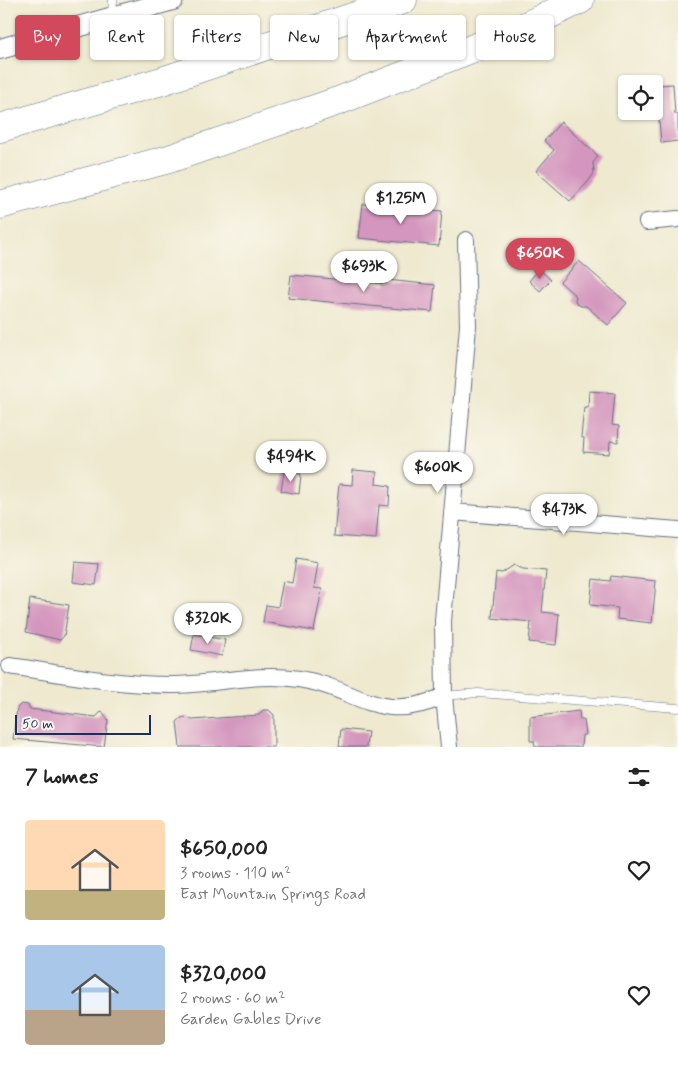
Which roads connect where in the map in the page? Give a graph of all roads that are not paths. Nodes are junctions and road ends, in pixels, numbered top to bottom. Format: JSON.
{"nodes":[{"id":1,"x":173,"y":0,"type":"edge"},
{"id":2,"x":403,"y":0,"type":"edge"},
{"id":3,"x":580,"y":0,"type":"edge"},
{"id":4,"x":112,"y":9,"type":"edge"},
{"id":5,"x":0,"y":49,"type":"edge"},
{"id":6,"x":0,"y":128,"type":"edge"},
{"id":7,"x":0,"y":205,"type":"edge"},
{"id":8,"x":678,"y":219,"type":"edge"},
{"id":9,"x":647,"y":222,"type":"dead end"},
{"id":10,"x":466,"y":240,"type":"dead end"},
{"id":11,"x":452,"y":512,"type":"junction"},
{"id":12,"x":678,"y":530,"type":"edge"},
{"id":13,"x":10,"y":666,"type":"dead end"},
{"id":14,"x":444,"y":696,"type":"junction"},
{"id":15,"x":678,"y":708,"type":"edge"},
{"id":16,"x":449,"y":747,"type":"edge"}],
"edges":[{"from":1,"to":4,"type":"street"},
{"from":2,"to":6,"type":"highway"},
{"from":3,"to":7,"type":"highway"},
{"from":4,"to":5,"type":"street"},
{"from":8,"to":9,"type":"street"},
{"from":10,"to":11,"type":"street"},
{"from":11,"to":12,"type":"street"},
{"from":11,"to":14,"type":"street"},
{"from":13,"to":14,"type":"street"},
{"from":14,"to":15,"type":"lane"},
{"from":14,"to":16,"type":"street"}]}
